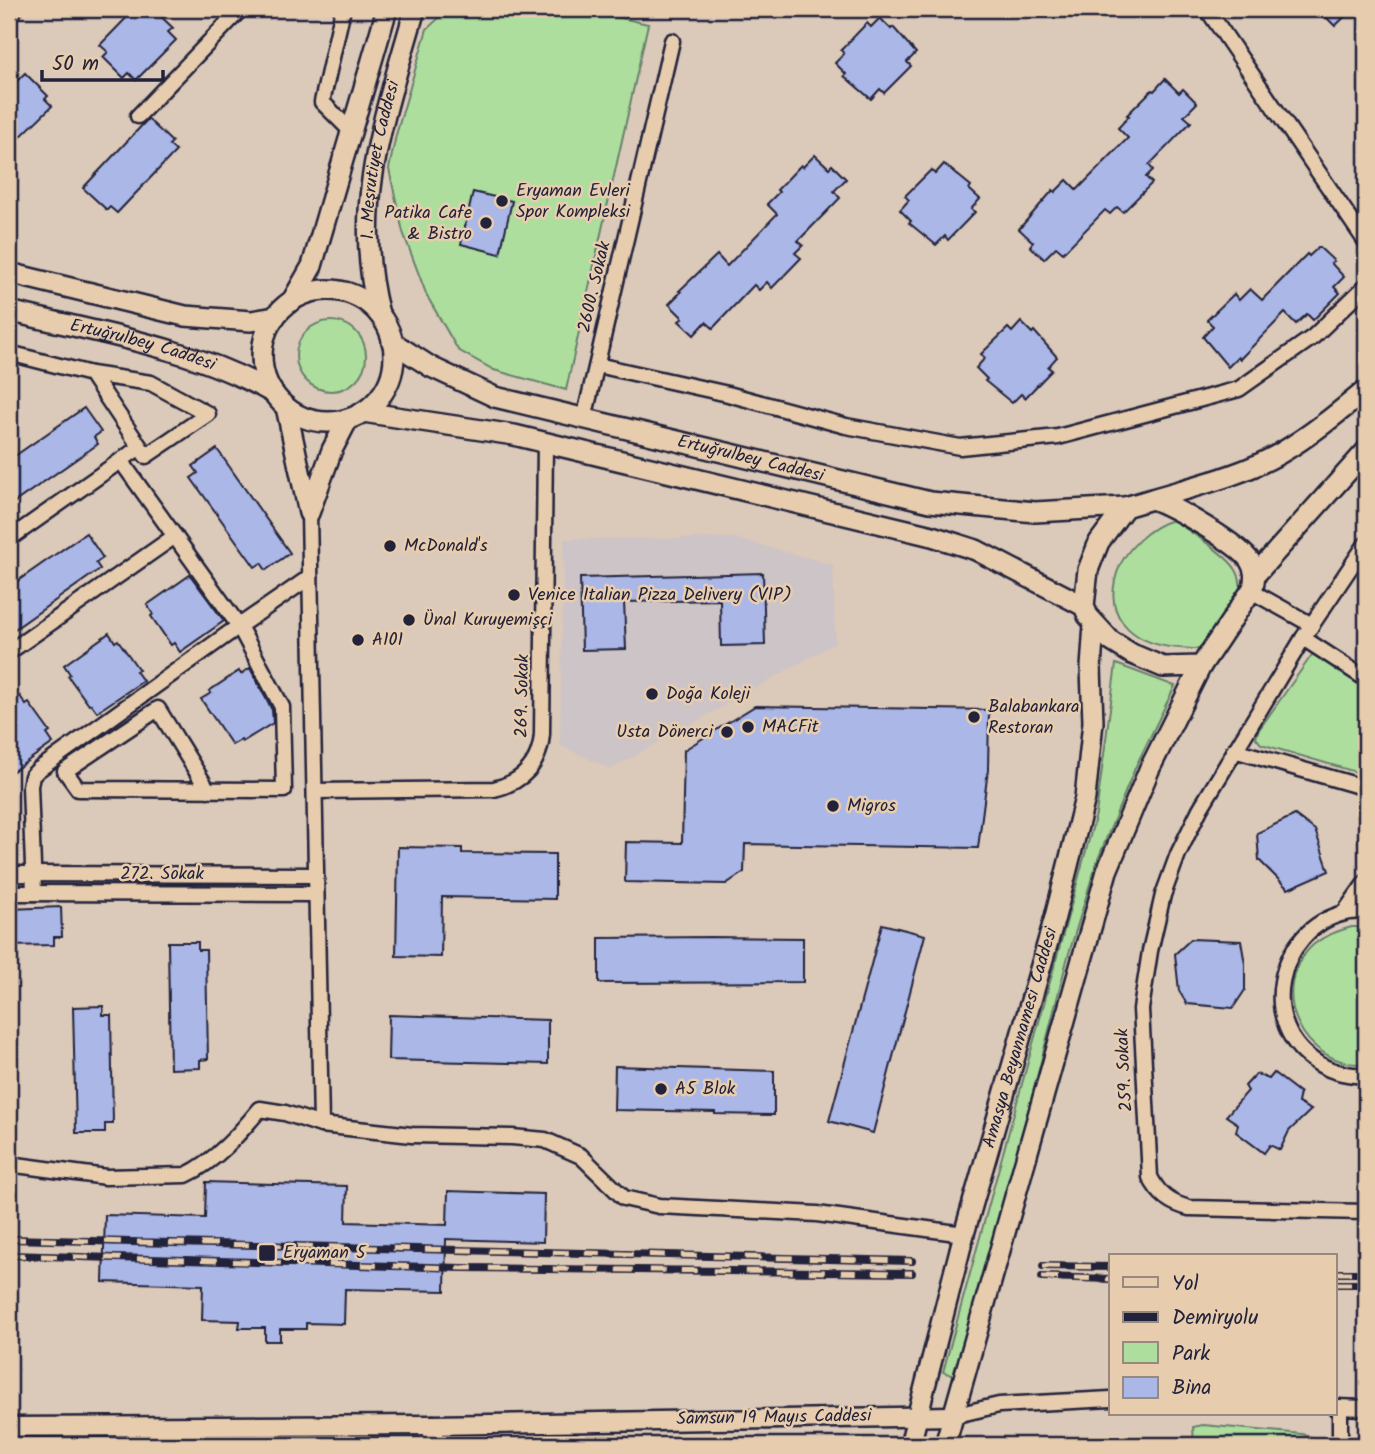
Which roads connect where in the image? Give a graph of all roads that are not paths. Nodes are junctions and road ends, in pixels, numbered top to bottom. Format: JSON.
{"nodes":[{"id":1,"x":15,"y":9,"type":"edge"},
{"id":2,"x":241,"y":9,"type":"edge"},
{"id":3,"x":343,"y":9,"type":"edge"},
{"id":4,"x":387,"y":9,"type":"edge"},
{"id":5,"x":415,"y":9,"type":"edge"},
{"id":6,"x":1207,"y":9,"type":"edge"},
{"id":7,"x":9,"y":15,"type":"edge"},
{"id":8,"x":672,"y":41,"type":"dead end"},
{"id":9,"x":138,"y":116,"type":"dead end"},
{"id":10,"x":351,"y":131,"type":"junction"},
{"id":11,"x":1366,"y":242,"type":"edge"},
{"id":12,"x":9,"y":273,"type":"edge"},
{"id":13,"x":1366,"y":286,"type":"edge"},
{"id":14,"x":292,"y":301,"type":"junction"},
{"id":15,"x":9,"y":311,"type":"edge"},
{"id":16,"x":380,"y":315,"type":"junction"},
{"id":17,"x":275,"y":317,"type":"junction"},
{"id":18,"x":392,"y":342,"type":"junction"},
{"id":19,"x":9,"y":353,"type":"edge"},
{"id":20,"x":597,"y":365,"type":"junction"},
{"id":21,"x":91,"y":374,"type":"junction"},
{"id":22,"x":1366,"y":390,"type":"edge"},
{"id":23,"x":279,"y":400,"type":"junction"},
{"id":24,"x":356,"y":415,"type":"junction"},
{"id":25,"x":584,"y":419,"type":"junction"},
{"id":26,"x":545,"y":442,"type":"junction"},
{"id":27,"x":140,"y":447,"type":"junction"},
{"id":28,"x":1366,"y":451,"type":"edge"},
{"id":29,"x":121,"y":461,"type":"junction"},
{"id":30,"x":1152,"y":499,"type":"junction"},
{"id":31,"x":1125,"y":507,"type":"junction"},
{"id":32,"x":309,"y":513,"type":"junction"},
{"id":33,"x":175,"y":536,"type":"junction"},
{"id":34,"x":9,"y":539,"type":"edge"},
{"id":35,"x":1366,"y":544,"type":"edge"},
{"id":36,"x":1360,"y":565,"type":"edge"},
{"id":37,"x":310,"y":577,"type":"junction"},
{"id":38,"x":1253,"y":583,"type":"junction"},
{"id":39,"x":1084,"y":606,"type":"junction"},
{"id":40,"x":1094,"y":624,"type":"junction"},
{"id":41,"x":1312,"y":625,"type":"junction"},
{"id":42,"x":239,"y":626,"type":"junction"},
{"id":43,"x":1303,"y":638,"type":"junction"},
{"id":44,"x":9,"y":652,"type":"edge"},
{"id":45,"x":1201,"y":666,"type":"junction"},
{"id":46,"x":1366,"y":679,"type":"edge"},
{"id":47,"x":1234,"y":750,"type":"junction"},
{"id":48,"x":1366,"y":788,"type":"edge"},
{"id":49,"x":208,"y":790,"type":"junction"},
{"id":50,"x":315,"y":791,"type":"junction"},
{"id":51,"x":9,"y":874,"type":"edge"},
{"id":52,"x":33,"y":874,"type":"junction"},
{"id":53,"x":315,"y":874,"type":"junction"},
{"id":54,"x":1366,"y":882,"type":"edge"},
{"id":55,"x":9,"y":893,"type":"edge"},
{"id":56,"x":34,"y":893,"type":"junction"},
{"id":57,"x":316,"y":894,"type":"junction"},
{"id":58,"x":1366,"y":911,"type":"edge"},
{"id":59,"x":1344,"y":913,"type":"junction"},
{"id":60,"x":1366,"y":1076,"type":"edge"},
{"id":61,"x":321,"y":1125,"type":"junction"},
{"id":62,"x":9,"y":1164,"type":"edge"},
{"id":63,"x":1366,"y":1212,"type":"edge"},
{"id":64,"x":964,"y":1234,"type":"junction"},
{"id":65,"x":1109,"y":1399,"type":"edge"},
{"id":66,"x":1338,"y":1407,"type":"edge"},
{"id":67,"x":1366,"y":1408,"type":"edge"},
{"id":68,"x":917,"y":1416,"type":"junction"},
{"id":69,"x":952,"y":1416,"type":"junction"},
{"id":70,"x":433,"y":1425,"type":"junction"},
{"id":71,"x":9,"y":1427,"type":"edge"},
{"id":72,"x":433,"y":1445,"type":"edge"},
{"id":73,"x":910,"y":1445,"type":"edge"},
{"id":74,"x":945,"y":1445,"type":"edge"},
{"id":75,"x":1340,"y":1445,"type":"edge"}],
"edges":[{"from":1,"to":7,"type":"street"},
{"from":2,"to":9,"type":"street"},
{"from":3,"to":10,"type":"street"},
{"from":4,"to":10,"type":"main road","name":"1. Meşrutiyet Caddesi"},
{"from":5,"to":16,"type":"main road","name":"1. Meşrutiyet Caddesi"},
{"from":6,"to":11,"type":"street"},
{"from":8,"to":20,"type":"street","name":"2600. Sokak"},
{"from":10,"to":14,"type":"main road","name":"1. Meşrutiyet Caddesi"},
{"from":12,"to":17,"type":"main road"},
{"from":13,"to":20,"type":"street"},
{"from":14,"to":16,"type":"main road"},
{"from":14,"to":17,"type":"main road"},
{"from":15,"to":23,"type":"main road","name":"Ertuğrulbey Caddesi"},
{"from":16,"to":18,"type":"main road"},
{"from":17,"to":23,"type":"main road"},
{"from":18,"to":24,"type":"main road"},
{"from":18,"to":25,"type":"main road","name":"Ertuğrulbey Caddesi"},
{"from":19,"to":21,"type":"street"},
{"from":20,"to":25,"type":"street","name":"2600. Sokak"},
{"from":21,"to":27,"type":"street"},
{"from":21,"to":27,"type":"street"},
{"from":22,"to":30,"type":"main road"},
{"from":23,"to":24,"type":"main road"},
{"from":23,"to":32,"type":"main road"},
{"from":24,"to":26,"type":"main road","name":"Ertuğrulbey Caddesi"},
{"from":24,"to":32,"type":"main road"},
{"from":25,"to":31,"type":"main road","name":"Ertuğrulbey Caddesi"},
{"from":26,"to":39,"type":"main road","name":"Ertuğrulbey Caddesi"},
{"from":26,"to":50,"type":"street","name":"269. Sokak"},
{"from":27,"to":29,"type":"street"},
{"from":28,"to":38,"type":"main road"},
{"from":29,"to":33,"type":"street"},
{"from":29,"to":34,"type":"street"},
{"from":30,"to":31,"type":"main road"},
{"from":30,"to":38,"type":"main road"},
{"from":31,"to":39,"type":"main road"},
{"from":32,"to":37,"type":"street"},
{"from":33,"to":42,"type":"street"},
{"from":33,"to":44,"type":"street"},
{"from":35,"to":36,"type":"street","name":"259. Sokak"},
{"from":36,"to":41,"type":"street","name":"259. Sokak"},
{"from":37,"to":42,"type":"street"},
{"from":37,"to":50,"type":"street"},
{"from":38,"to":41,"type":"street"},
{"from":38,"to":45,"type":"main road"},
{"from":39,"to":40,"type":"main road"},
{"from":40,"to":45,"type":"main road"},
{"from":40,"to":64,"type":"main road","name":"Amasya Beyannamesi Caddesi"},
{"from":41,"to":43,"type":"street","name":"259. Sokak"},
{"from":42,"to":49,"type":"street"},
{"from":42,"to":52,"type":"street"},
{"from":43,"to":46,"type":"street"},
{"from":43,"to":47,"type":"street","name":"259. Sokak"},
{"from":45,"to":69,"type":"main road","name":"Amasya Beyannamesi Caddesi"},
{"from":47,"to":48,"type":"street"},
{"from":47,"to":63,"type":"street","name":"259. Sokak"},
{"from":49,"to":49,"type":"street"},
{"from":50,"to":53,"type":"street"},
{"from":51,"to":52,"type":"street","name":"272. Sokak"},
{"from":52,"to":53,"type":"street","name":"272. Sokak"},
{"from":52,"to":56,"type":"street"},
{"from":53,"to":57,"type":"street"},
{"from":54,"to":59,"type":"street"},
{"from":55,"to":56,"type":"street","name":"272. Sokak"},
{"from":56,"to":57,"type":"street","name":"272. Sokak"},
{"from":57,"to":61,"type":"street"},
{"from":58,"to":59,"type":"street"},
{"from":59,"to":60,"type":"street"},
{"from":61,"to":62,"type":"street"},
{"from":61,"to":64,"type":"street"},
{"from":64,"to":68,"type":"main road","name":"Amasya Beyannamesi Caddesi"},
{"from":65,"to":69,"type":"street"},
{"from":66,"to":67,"type":"street"},
{"from":66,"to":75,"type":"street"},
{"from":68,"to":69,"type":"street","name":"Samsun 19 Mayıs Caddesi"},
{"from":68,"to":70,"type":"street","name":"Samsun 19 Mayıs Caddesi"},
{"from":68,"to":73,"type":"main road","name":"Amasya Beyannamesi Caddesi"},
{"from":69,"to":74,"type":"main road","name":"Amasya Beyannamesi Caddesi"},
{"from":70,"to":71,"type":"street","name":"Samsun 19 Mayıs Caddesi"},
{"from":70,"to":72,"type":"street"}]}
